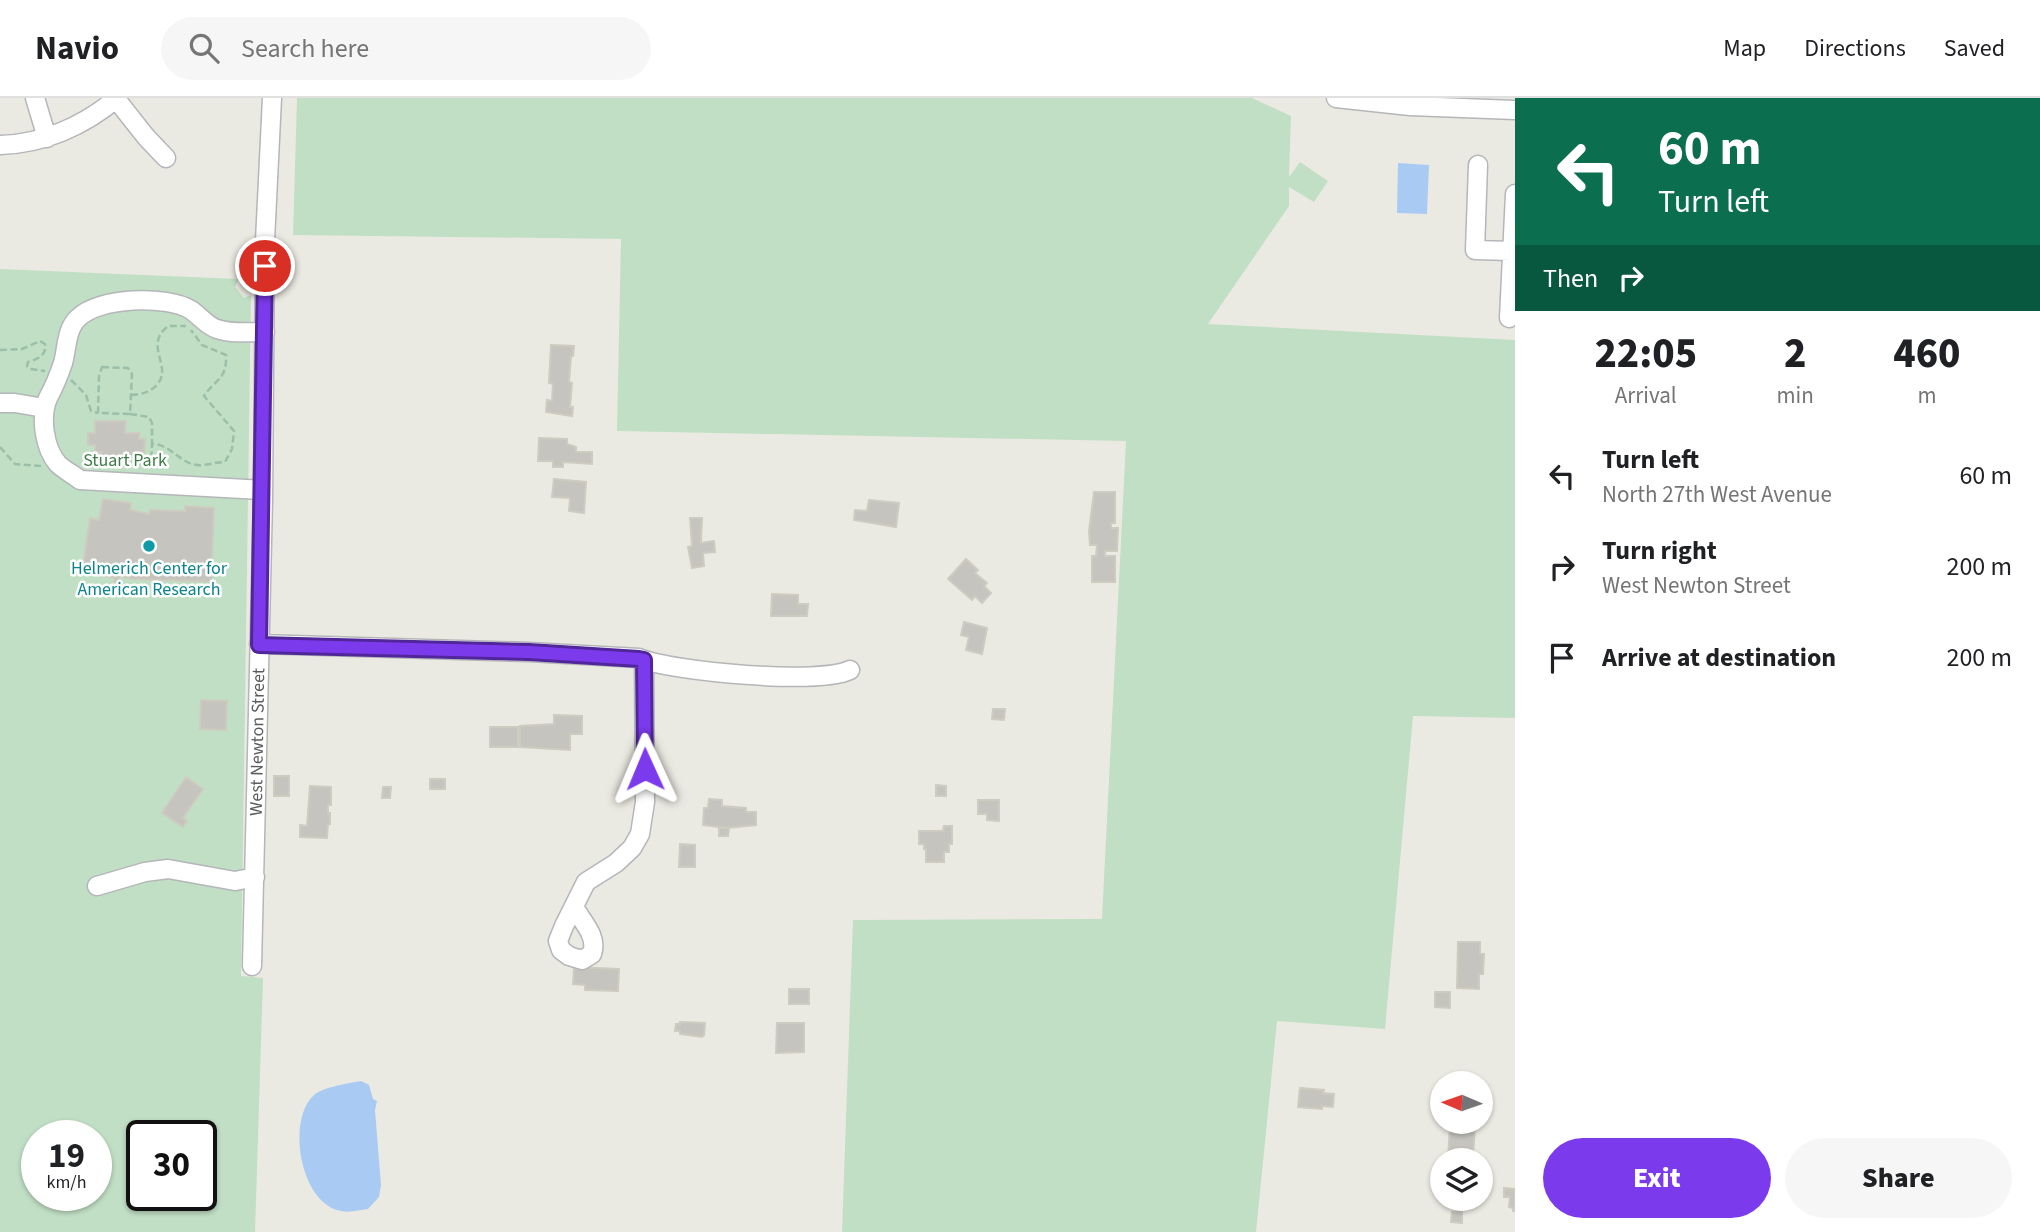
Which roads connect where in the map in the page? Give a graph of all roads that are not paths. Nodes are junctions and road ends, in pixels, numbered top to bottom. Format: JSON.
{"nodes":[{"id":1,"x":35,"y":98,"type":"edge"},
{"id":2,"x":117,"y":98,"type":"edge"},
{"id":3,"x":272,"y":98,"type":"edge"},
{"id":4,"x":1336,"y":98,"type":"edge"},
{"id":5,"x":1515,"y":110,"type":"edge"},
{"id":6,"x":47,"y":138,"type":"junction"},
{"id":7,"x":0,"y":145,"type":"edge"},
{"id":8,"x":166,"y":158,"type":"dead end"},
{"id":9,"x":1478,"y":165,"type":"dead end"},
{"id":10,"x":1515,"y":194,"type":"edge"},
{"id":11,"x":1515,"y":206,"type":"edge"},
{"id":12,"x":1512,"y":251,"type":"junction"},
{"id":13,"x":1509,"y":318,"type":"dead end"},
{"id":14,"x":265,"y":332,"type":"junction"},
{"id":15,"x":0,"y":403,"type":"edge"},
{"id":16,"x":44,"y":408,"type":"junction"},
{"id":17,"x":263,"y":490,"type":"junction"},
{"id":18,"x":259,"y":645,"type":"junction"},
{"id":19,"x":644,"y":660,"type":"junction"},
{"id":20,"x":850,"y":670,"type":"dead end"},
{"id":21,"x":254,"y":877,"type":"junction"},
{"id":22,"x":97,"y":886,"type":"dead end"},
{"id":23,"x":574,"y":907,"type":"dead end"},
{"id":24,"x":252,"y":966,"type":"dead end"}],
"edges":[{"from":1,"to":6,"type":"street"},
{"from":2,"to":6,"type":"street"},
{"from":2,"to":8,"type":"street"},
{"from":3,"to":14,"type":"street","name":"West Newton Street"},
{"from":4,"to":5,"type":"street"},
{"from":6,"to":7,"type":"street"},
{"from":9,"to":12,"type":"street"},
{"from":10,"to":11,"type":"street"},
{"from":11,"to":12,"type":"street"},
{"from":12,"to":13,"type":"street"},
{"from":14,"to":16,"type":"street"},
{"from":14,"to":17,"type":"street","name":"West Newton Street"},
{"from":15,"to":16,"type":"street"},
{"from":16,"to":17,"type":"street"},
{"from":17,"to":18,"type":"street","name":"West Newton Street"},
{"from":18,"to":19,"type":"street"},
{"from":18,"to":21,"type":"street","name":"West Newton Street"},
{"from":19,"to":20,"type":"street"},
{"from":19,"to":23,"type":"street"},
{"from":21,"to":22,"type":"street"},
{"from":21,"to":24,"type":"street","name":"West Newton Street"}]}
